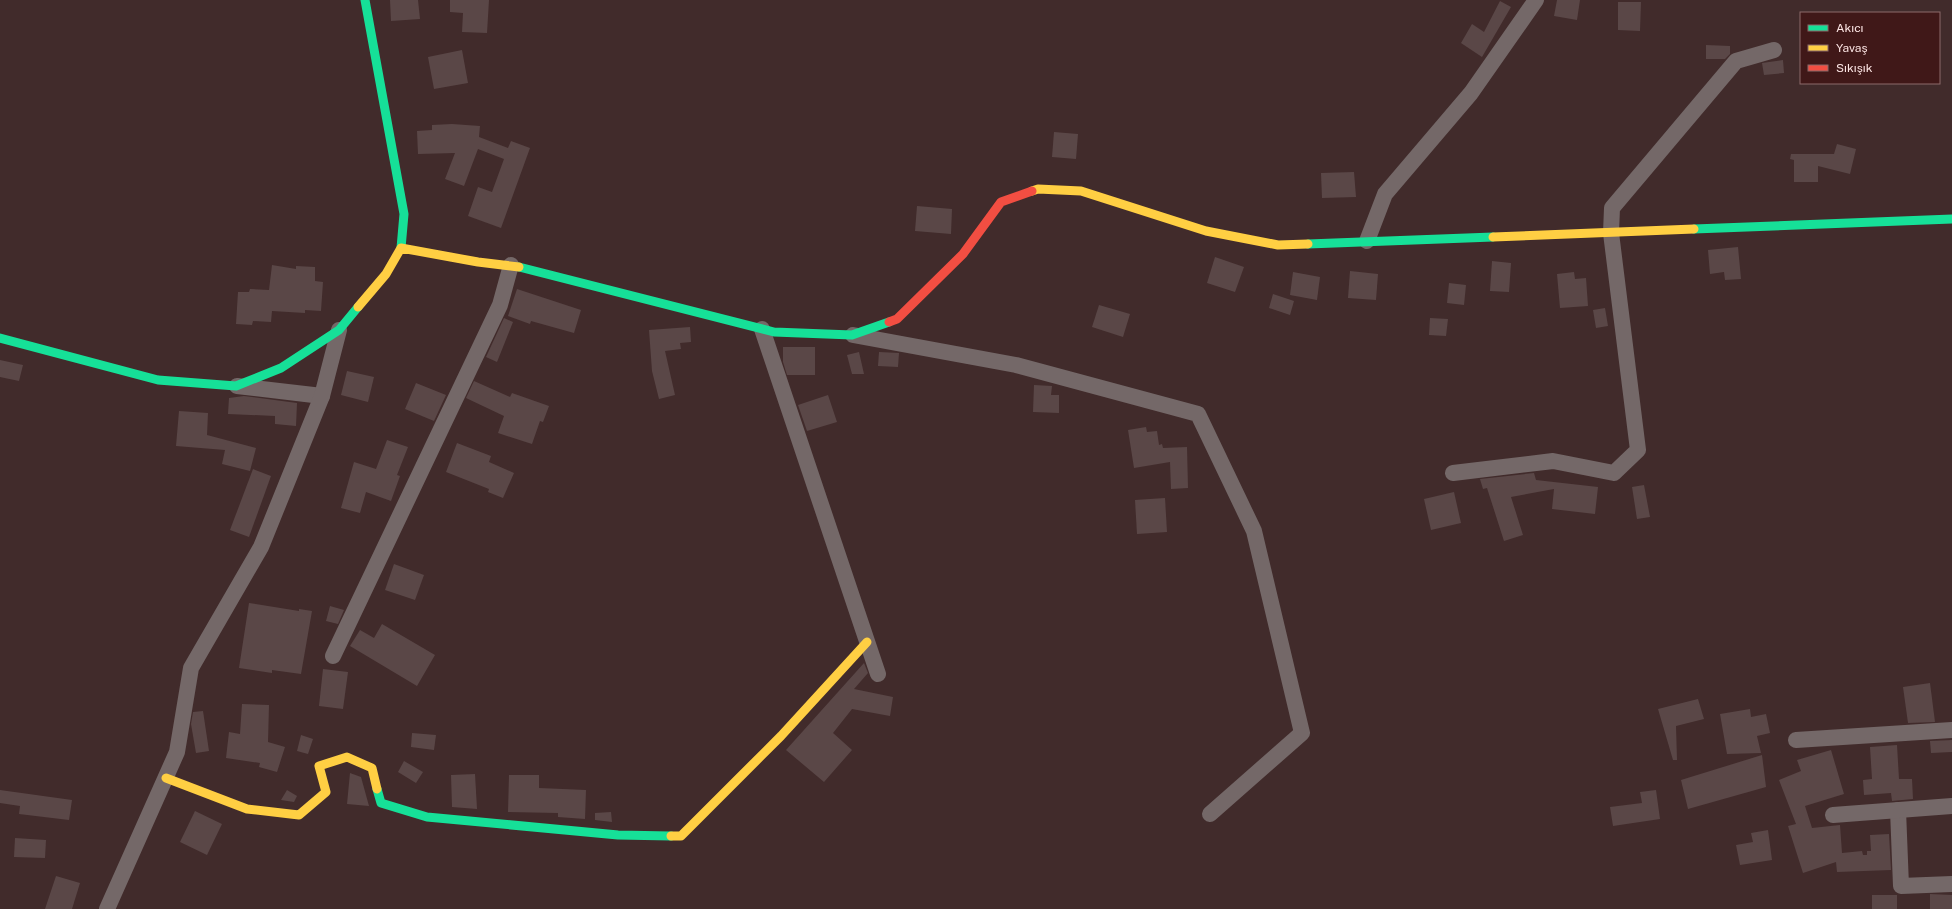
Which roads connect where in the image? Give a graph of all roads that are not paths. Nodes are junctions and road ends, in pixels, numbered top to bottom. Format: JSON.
{"nodes":[{"id":1,"x":365,"y":0,"type":"edge"},
{"id":2,"x":1536,"y":0,"type":"edge"},
{"id":3,"x":1774,"y":50,"type":"dead end"},
{"id":4,"x":1952,"y":219,"type":"edge"},
{"id":5,"x":1611,"y":233,"type":"junction"},
{"id":6,"x":1367,"y":242,"type":"junction"},
{"id":7,"x":401,"y":248,"type":"junction"},
{"id":8,"x":511,"y":265,"type":"junction"},
{"id":9,"x":762,"y":329,"type":"junction"},
{"id":10,"x":339,"y":330,"type":"junction"},
{"id":11,"x":852,"y":335,"type":"junction"},
{"id":12,"x":0,"y":338,"type":"edge"},
{"id":13,"x":236,"y":386,"type":"junction"},
{"id":14,"x":322,"y":396,"type":"junction"},
{"id":15,"x":1453,"y":473,"type":"dead end"},
{"id":16,"x":867,"y":642,"type":"junction"},
{"id":17,"x":333,"y":656,"type":"dead end"},
{"id":18,"x":878,"y":674,"type":"dead end"},
{"id":19,"x":1952,"y":730,"type":"edge"},
{"id":20,"x":1796,"y":740,"type":"dead end"},
{"id":21,"x":166,"y":778,"type":"junction"},
{"id":22,"x":1952,"y":806,"type":"edge"},
{"id":23,"x":1898,"y":810,"type":"junction"},
{"id":24,"x":1210,"y":814,"type":"dead end"},
{"id":25,"x":1832,"y":815,"type":"dead end"},
{"id":26,"x":1952,"y":884,"type":"edge"},
{"id":27,"x":107,"y":909,"type":"edge"}],
"edges":[{"from":1,"to":7,"type":"street"},
{"from":2,"to":6,"type":"street"},
{"from":3,"to":5,"type":"street"},
{"from":4,"to":5,"type":"street"},
{"from":5,"to":6,"type":"street"},
{"from":5,"to":15,"type":"street"},
{"from":6,"to":11,"type":"street"},
{"from":7,"to":8,"type":"street"},
{"from":7,"to":10,"type":"street"},
{"from":8,"to":9,"type":"street"},
{"from":8,"to":17,"type":"street"},
{"from":9,"to":11,"type":"street"},
{"from":9,"to":16,"type":"street"},
{"from":10,"to":13,"type":"street"},
{"from":10,"to":14,"type":"street"},
{"from":11,"to":24,"type":"street"},
{"from":12,"to":13,"type":"street"},
{"from":13,"to":14,"type":"street"},
{"from":14,"to":21,"type":"street"},
{"from":16,"to":18,"type":"street"},
{"from":16,"to":21,"type":"street"},
{"from":19,"to":20,"type":"street"},
{"from":21,"to":27,"type":"street"},
{"from":22,"to":23,"type":"street"},
{"from":23,"to":25,"type":"street"},
{"from":23,"to":26,"type":"street"}]}
